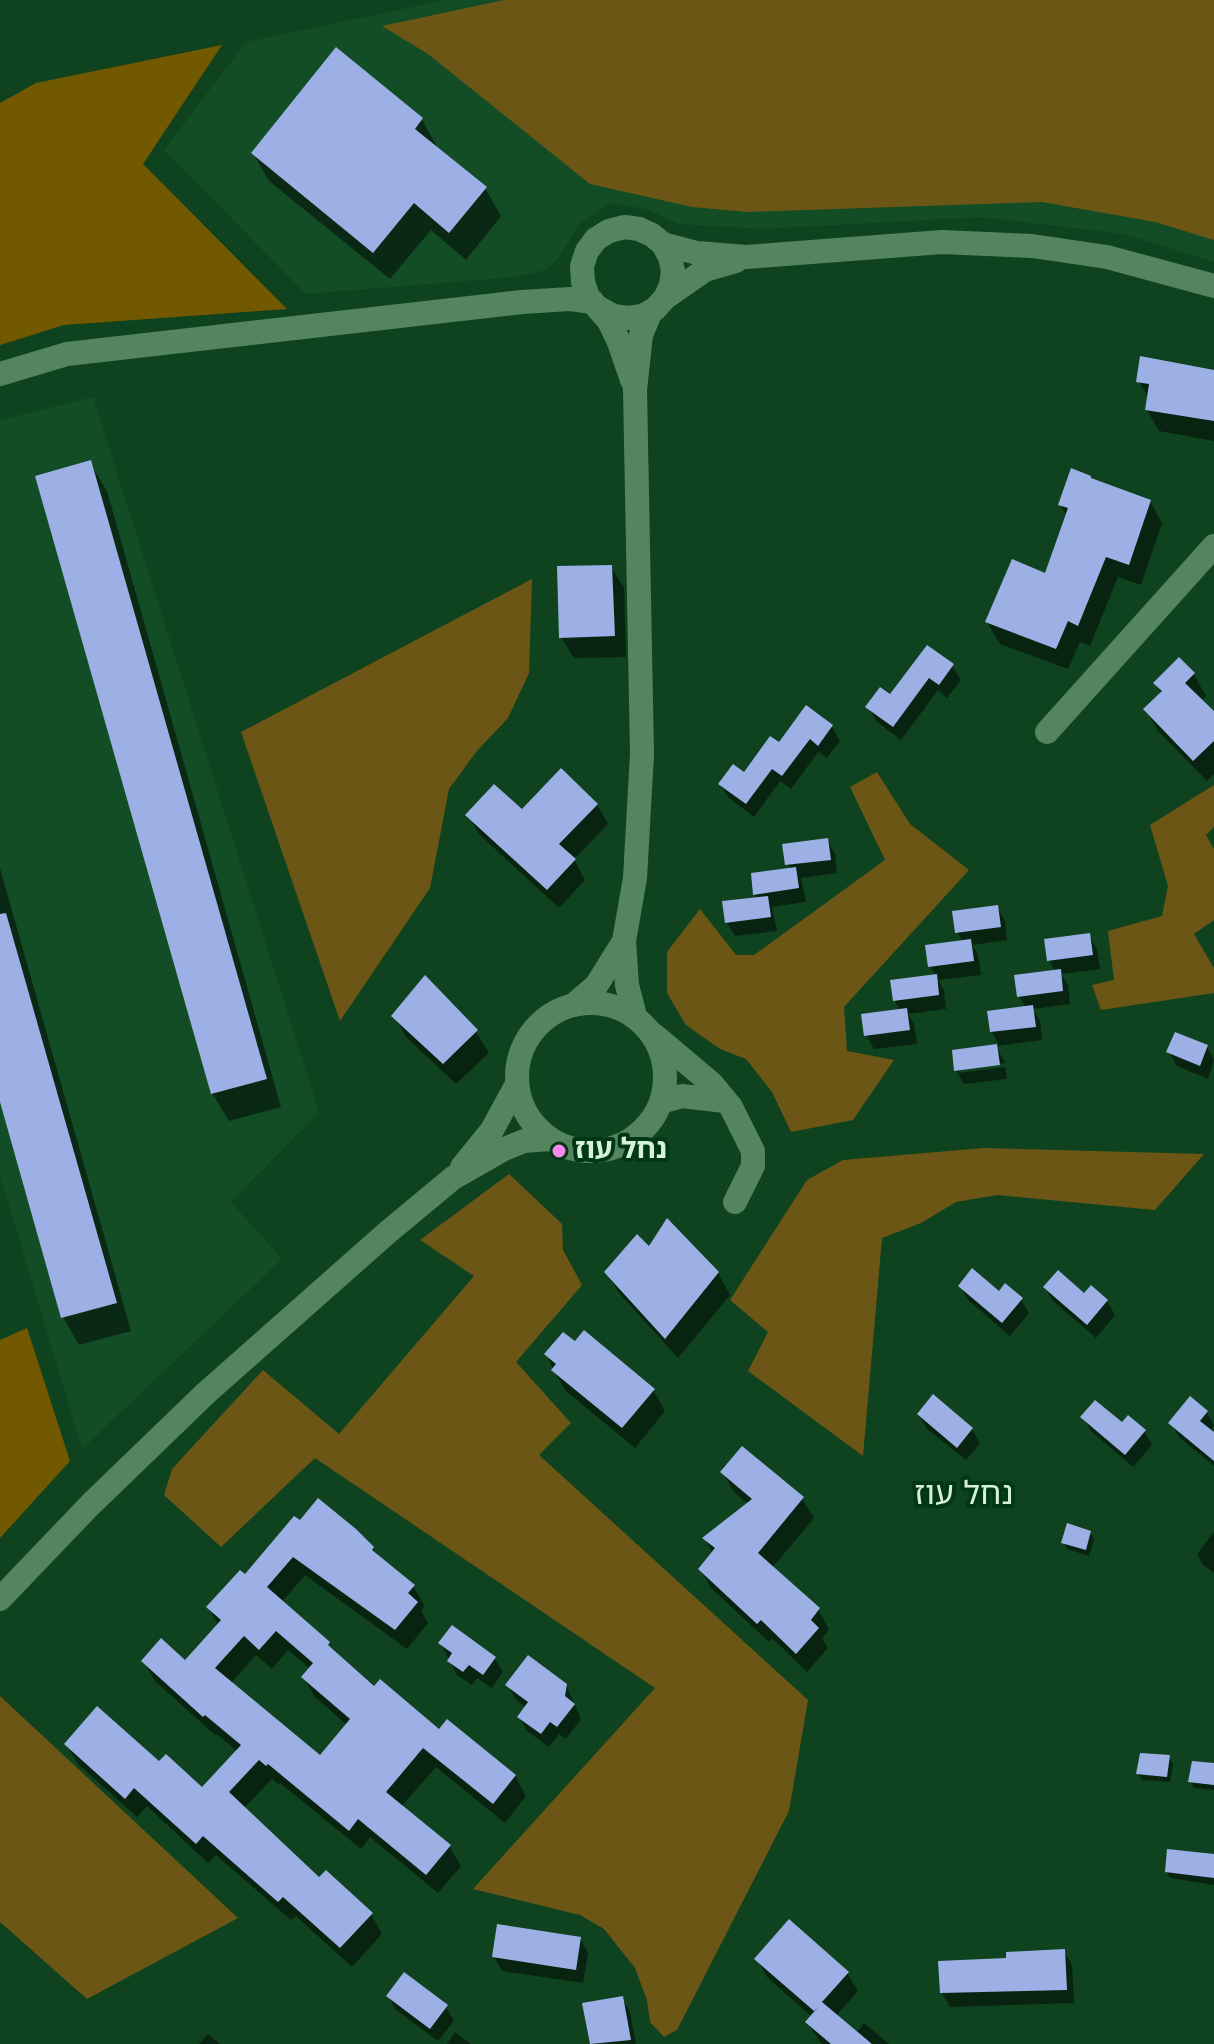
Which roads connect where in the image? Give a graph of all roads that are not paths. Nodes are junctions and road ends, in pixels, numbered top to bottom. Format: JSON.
{"nodes":[{"id":1,"x":663,"y":244,"type":"junction"},
{"id":2,"x":746,"y":257,"type":"junction"},
{"id":3,"x":582,"y":266,"type":"junction"},
{"id":4,"x":1214,"y":286,"type":"edge"},
{"id":5,"x":522,"y":302,"type":"junction"},
{"id":6,"x":658,"y":304,"type":"junction"},
{"id":7,"x":596,"y":305,"type":"junction"},
{"id":8,"x":0,"y":374,"type":"edge"},
{"id":9,"x":635,"y":390,"type":"junction"},
{"id":10,"x":1214,"y":546,"type":"edge"},
{"id":11,"x":1047,"y":732,"type":"dead end"},
{"id":12,"x":624,"y":941,"type":"junction"},
{"id":13,"x":576,"y":1003,"type":"junction"},
{"id":14,"x":635,"y":1016,"type":"junction"},
{"id":15,"x":653,"y":1034,"type":"junction"},
{"id":16,"x":517,"y":1084,"type":"junction"},
{"id":17,"x":725,"y":1101,"type":"junction"},
{"id":18,"x":661,"y":1102,"type":"junction"},
{"id":19,"x":550,"y":1139,"type":"junction"},
{"id":20,"x":453,"y":1178,"type":"junction"},
{"id":21,"x":735,"y":1202,"type":"dead end"},
{"id":22,"x":0,"y":1599,"type":"edge"}],
"edges":[{"from":1,"to":2,"type":"street"},
{"from":1,"to":3,"type":"street"},
{"from":1,"to":6,"type":"street"},
{"from":2,"to":4,"type":"street"},
{"from":2,"to":6,"type":"street"},
{"from":3,"to":5,"type":"street"},
{"from":3,"to":7,"type":"street"},
{"from":5,"to":7,"type":"street"},
{"from":5,"to":8,"type":"street"},
{"from":6,"to":7,"type":"street"},
{"from":6,"to":9,"type":"street"},
{"from":7,"to":9,"type":"street"},
{"from":9,"to":12,"type":"street"},
{"from":10,"to":11,"type":"street"},
{"from":12,"to":13,"type":"street"},
{"from":12,"to":14,"type":"street"},
{"from":13,"to":14,"type":"street"},
{"from":13,"to":16,"type":"street"},
{"from":14,"to":15,"type":"street"},
{"from":15,"to":17,"type":"street"},
{"from":15,"to":18,"type":"street"},
{"from":16,"to":19,"type":"street"},
{"from":16,"to":20,"type":"street"},
{"from":17,"to":18,"type":"street"},
{"from":17,"to":21,"type":"street"},
{"from":18,"to":19,"type":"street"},
{"from":19,"to":20,"type":"street"},
{"from":20,"to":22,"type":"street"}]}
